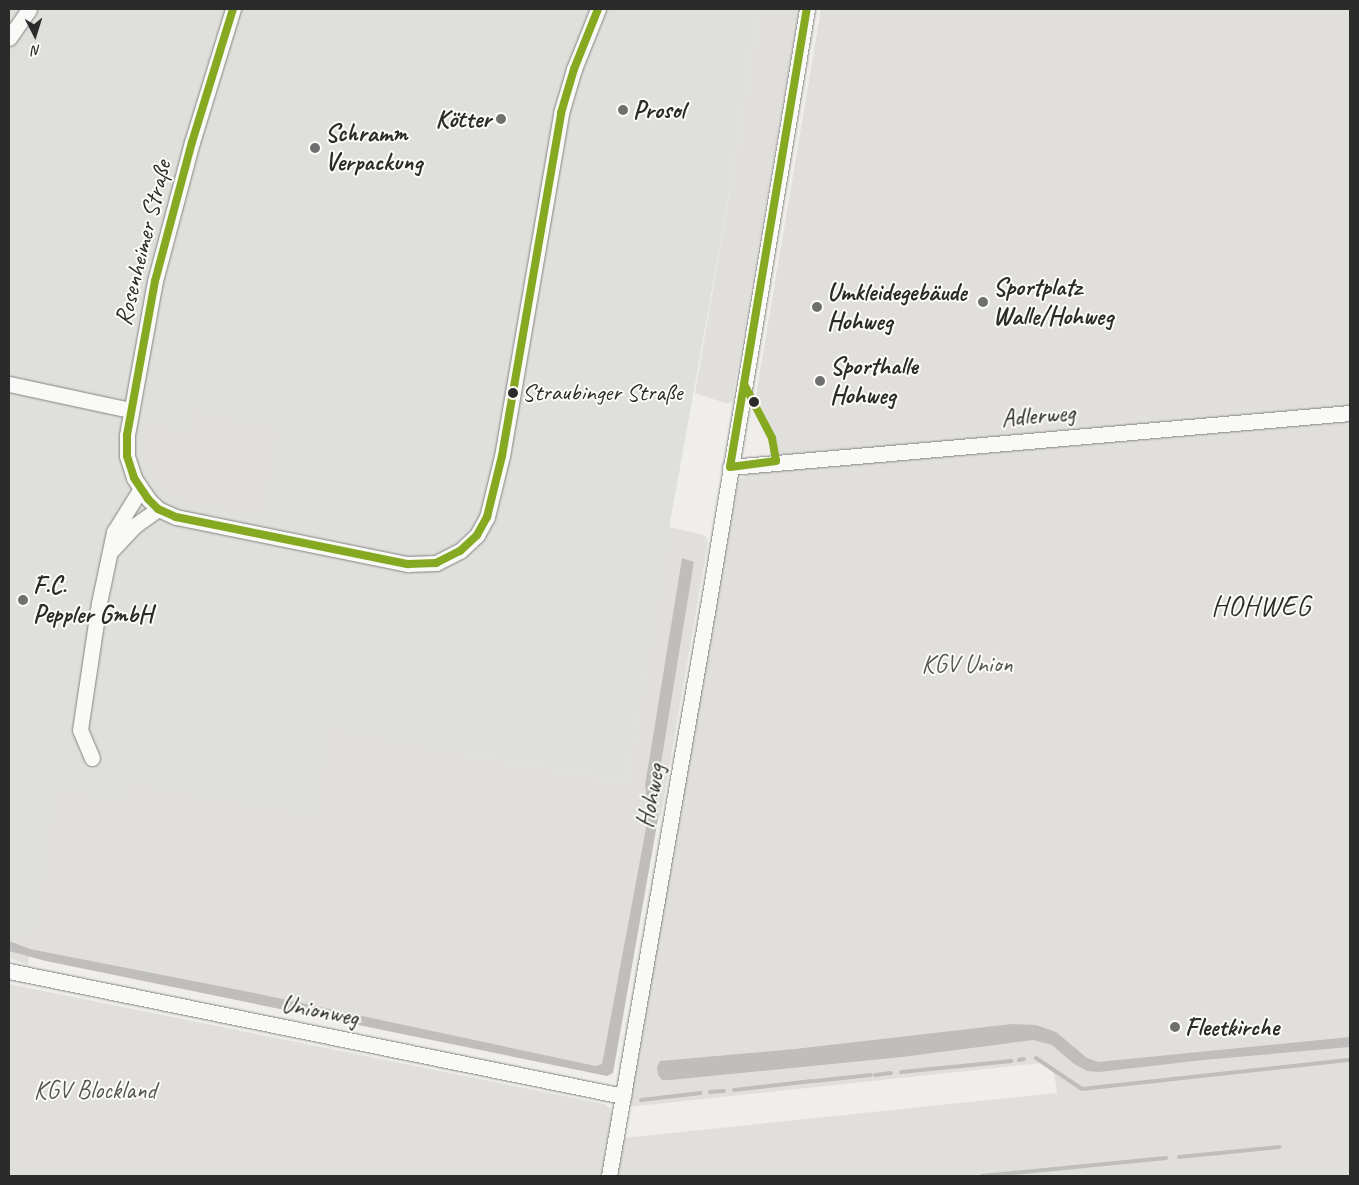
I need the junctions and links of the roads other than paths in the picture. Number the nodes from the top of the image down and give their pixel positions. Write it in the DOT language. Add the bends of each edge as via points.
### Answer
graph roads {
  1 [pos="29,9"];
  2 [pos="233,9"];
  3 [pos="598,9"];
  4 [pos="807,9"];
  5 [pos="9,38"];
  6 [pos="9,384"];
  7 [pos="130,410"];
  8 [pos="1350,413"];
  9 [pos="730,467"];
  10 [pos="149,500"];
  11 [pos="112,550"];
  12 [pos="92,758"];
  13 [pos="9,971"];
  14 [pos="623,1096"];
  15 [pos="609,1176"];
  1 -- 5 [label="street"];
  2 -- 7 [label="street, Rosenheimer Straße" via="192,142 155,281"];
  3 -- 10 [label="street" via="574,69 561,113 499,474 487,517 477,536 460,552 436,562 408,564 176,517"];
  4 -- 9 [label="street, Hohweg"];
  6 -- 7 [label="street"];
  7 -- 10 [label="street, Rosenheimer Straße" via="128,456"];
  8 -- 9 [label="street, Adlerweg"];
  9 -- 14 [label="street, Hohweg"];
  10 -- 11 [label="street" via="134,526"];
  10 -- 11 [label="street" via="114,532"];
  11 -- 12 [label="street" via="99,604 80,730"];
  13 -- 14 [label="street, Unionweg"];
  14 -- 15 [label="street, Hohweg"];
}
